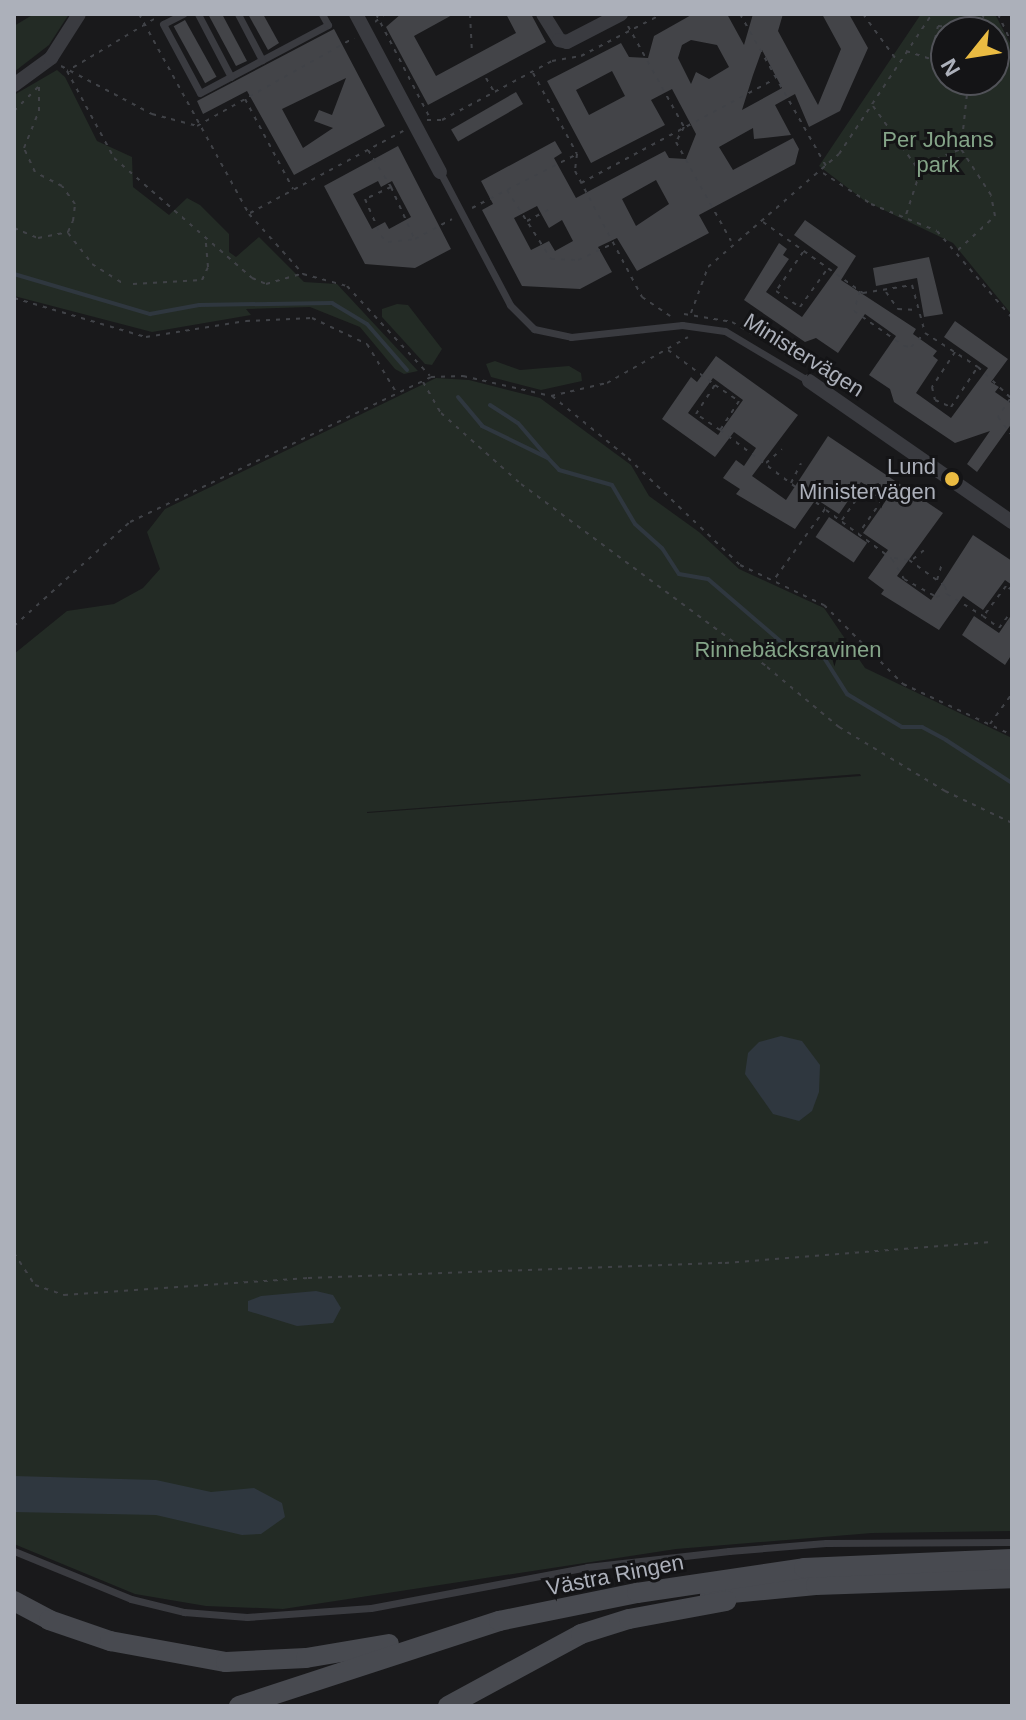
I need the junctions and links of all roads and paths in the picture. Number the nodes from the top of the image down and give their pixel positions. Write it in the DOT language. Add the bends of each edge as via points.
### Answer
graph roads {
  1 [pos="79,14"];
  2 [pos="139,14"];
  3 [pos="162,14"];
  4 [pos="183,14"];
  5 [pos="198,14"];
  6 [pos="238,14"];
  7 [pos="322,14"];
  8 [pos="356,14"];
  9 [pos="385,14"];
  10 [pos="470,14"];
  11 [pos="543,14"];
  12 [pos="662,14"];
  13 [pos="740,14"];
  14 [pos="863,14"];
  15 [pos="932,14"];
  16 [pos="377,16"];
  17 [pos="619,16"];
  18 [pos="144,24"];
  19 [pos="633,30"];
  20 [pos="365,31"];
  21 [pos="906,51"];
  22 [pos="472,54"];
  23 [pos="930,59"];
  24 [pos="262,60"];
  25 [pos="47,62"];
  26 [pos="898,63"];
  27 [pos="67,71"];
  28 [pos="533,72"];
  29 [pos="231,77"];
  30 [pos="486,78"];
  31 [pos="773,80"];
  32 [pos="39,83"];
  33 [pos="14,85"];
  34 [pos="494,93"];
  35 [pos="967,96"];
  36 [pos="244,98"];
  37 [pos="872,105"];
  38 [pos="14,111"];
  39 [pos="430,118"];
  40 [pos="416,125"];
  41 [pos="197,126"];
  42 [pos="684,127"];
  43 [pos="367,149"];
  44 [pos="961,149"];
  45 [pos="577,154"];
  46 [pos="827,167"];
  47 [pos="917,167"];
  48 [pos="440,172"];
  49 [pos="822,172"];
  50 [pos="581,183"];
  51 [pos="391,187"];
  52 [pos="293,189"];
  53 [pos="507,190"];
  54 [pos="551,208"];
  55 [pos="464,212"];
  56 [pos="249,214"];
  57 [pos="904,219"];
  58 [pos="526,222"];
  59 [pos="762,222"];
  60 [pos="14,228"];
  61 [pos="68,232"];
  62 [pos="415,239"];
  63 [pos="206,241"];
  64 [pos="732,242"];
  65 [pos="613,243"];
  66 [pos="958,250"];
  67 [pos="804,251"];
  68 [pos="828,268"];
  69 [pos="303,274"];
  70 [pos="123,283"];
  71 [pos="133,284"];
  72 [pos="860,291"];
  73 [pos="886,291"];
  74 [pos="14,298"];
  75 [pos="917,310"];
  76 [pos="691,313"];
  77 [pos="670,316"];
  78 [pos="656,317"];
  79 [pos="1012,318"];
  80 [pos="870,322"];
  81 [pos="690,325"];
  82 [pos="867,327"];
  83 [pos="925,333"];
  84 [pos="690,336"];
  85 [pos="699,336"];
  86 [pos="889,336"];
  87 [pos="886,340"];
  88 [pos="667,350"];
  89 [pos="955,352"];
  90 [pos="978,367"];
  91 [pos="812,376"];
  92 [pos="431,377"];
  93 [pos="422,381"];
  94 [pos="715,385"];
  95 [pos="396,392"];
  96 [pos="551,396"];
  97 [pos="1011,399"];
  98 [pos="720,430"];
  99 [pos="1011,434"];
  100 [pos="782,449"];
  101 [pos="801,463"];
  102 [pos="765,464"];
  103 [pos="790,484"];
  104 [pos="825,509"];
  105 [pos="841,521"];
  106 [pos="1012,522"];
  107 [pos="858,534"];
  108 [pos="924,550"];
  109 [pos="892,559"];
  110 [pos="911,561"];
  111 [pos="942,564"];
  112 [pos="937,580"];
  113 [pos="773,582"];
  114 [pos="1012,590"];
  115 [pos="947,594"];
  116 [pos="1012,611"];
  117 [pos="983,616"];
  118 [pos="14,626"];
  119 [pos="1012,694"];
  120 [pos="990,724"];
  121 [pos="1012,735"];
  122 [pos="1012,823"];
  123 [pos="991,1242"];
  124 [pos="14,1253"];
  125 [pos="1012,1542"];
  126 [pos="14,1551"];
  127 [pos="1012,1559"];
  128 [pos="1012,1578"];
  129 [pos="816,1585"];
  130 [pos="14,1601"];
  131 [pos="499,1621"];
  132 [pos="239,1706"];
  133 [pos="268,1706"];
  134 [pos="448,1706"];
  1 -- 25 [label="street"];
  2 -- 18 [label="path"];
  3 -- 18 [label="path"];
  4 -- 29 [label="lane" via="163,24 200,93"];
  5 -- 29 [label="lane"];
  6 -- 24 [label="lane"];
  7 -- 24 [label="lane" via="328,25"];
  8 -- 20 [label="street"];
  9 -- 16 [label="path"];
  10 -- 22 [label="path"];
  11 -- 17 [label="street" via="559,40 567,42"];
  12 -- 19 [label="path"];
  13 -- 31 [label="path"];
  14 -- 26 [label="path"];
  15 -- 21 [label="path"];
  16 -- 20 [label="path"];
  16 -- 39 [label="path"];
  17 -- 19 [label="path"];
  18 -- 27 [label="path"];
  18 -- 41 [label="path"];
  19 -- 28 [label="path"];
  19 -- 42 [label="path"];
  20 -- 36 [label="path"];
  20 -- 40 [label="street"];
  21 -- 23 [label="path"];
  21 -- 26 [label="path"];
  24 -- 29 [label="lane"];
  25 -- 27 [label="path"];
  25 -- 32 [label="path"];
  25 -- 33 [label="street"];
  26 -- 37 [label="path"];
  27 -- 41 [label="path" via="152,114"];
  27 -- 63 [label="path" via="114,158"];
  28 -- 34 [label="path"];
  28 -- 45 [label="path"];
  30 -- 34 [label="path"];
  31 -- 42 [label="path"];
  31 -- 46 [label="path"];
  32 -- 38 [label="path" via="31,100"];
  32 -- 61 [label="path" via="39,111 24,148 35,172 62,186 75,204"];
  34 -- 39 [label="path" via="442,120"];
  35 -- 44 [label="path"];
  36 -- 41 [label="path"];
  36 -- 52 [label="path"];
  37 -- 46 [label="path"];
  37 -- 47 [label="path"];
  39 -- 40 [label="path"];
  40 -- 43 [label="path"];
  40 -- 48 [label="street"];
  41 -- 56 [label="path"];
  42 -- 50 [label="path"];
  42 -- 64 [label="path" via="676,142"];
  43 -- 51 [label="path"];
  43 -- 52 [label="path"];
  44 -- 47 [label="path"];
  44 -- 66 [label="path" via="991,195 995,216"];
  45 -- 50 [label="path" via="575,171"];
  45 -- 53 [label="path"];
  46 -- 49 [label="path"];
  47 -- 57 [label="path" via="919,181"];
  48 -- 55 [label="lane, Ministervägen"];
  49 -- 57 [label="path"];
  49 -- 59 [label="path"];
  50 -- 65 [label="path"];
  51 -- 62 [label="path"];
  51 -- 62 [label="path" via="365,199 381,236 388,242"];
  52 -- 56 [label="path"];
  53 -- 55 [label="path"];
  53 -- 58 [label="path"];
  54 -- 58 [label="path"];
  55 -- 62 [label="path"];
  55 -- 81 [label="lane, Ministervägen" via="510,305 534,329 571,337"];
  56 -- 69 [label="path"];
  57 -- 66 [label="path" via="937,231"];
  58 -- 65 [label="path" via="551,259 578,260"];
  59 -- 64 [label="path"];
  59 -- 67 [label="path"];
  60 -- 61 [label="path" via="38,238"];
  61 -- 70 [label="path" via="92,264"];
  63 -- 69 [label="path" via="266,284"];
  63 -- 71 [label="path" via="208,267 202,280"];
  64 -- 76 [label="path" via="697,286"];
  65 -- 77 [label="path" via="642,297"];
  66 -- 79 [label="path" via="991,298"];
  67 -- 68 [label="path"];
  67 -- 68 [label="path" via="776,291 800,307"];
  68 -- 72 [label="path"];
  69 -- 92 [label="path" via="347,286"];
  72 -- 73 [label="path"];
  72 -- 80 [label="path" via="852,308"];
  73 -- 75 [label="path" via="898,309"];
  73 -- 75 [label="path" via="912,285"];
  74 -- 95 [label="path" via="146,337 246,321 312,318 367,344"];
  75 -- 83 [label="path"];
  76 -- 77 [label="path"];
  76 -- 81 [label="path"];
  76 -- 91 [label="path" via="715,315 753,331"];
  77 -- 78 [label="path"];
  80 -- 82 [label="path"];
  80 -- 86 [label="path"];
  81 -- 84 [label="path"];
  81 -- 91 [label="lane, Ministervägen" via="744,338"];
  83 -- 86 [label="path" via="908,348"];
  83 -- 89 [label="path"];
  84 -- 85 [label="path"];
  84 -- 88 [label="path"];
  86 -- 87 [label="path"];
  88 -- 94 [label="path"];
  88 -- 96 [label="path" via="607,383"];
  89 -- 90 [label="path"];
  89 -- 90 [label="path" via="932,387 935,400 951,407"];
  90 -- 97 [label="path"];
  91 -- 106 [label="street, Ministervägen"];
  92 -- 93 [label="path"];
  92 -- 96 [label="path" via="463,376"];
  93 -- 95 [label="path"];
  93 -- 122 [label="path" via="441,413 521,484 839,727 945,791"];
  94 -- 98 [label="path" via="696,414"];
  94 -- 98 [label="path" via="739,401"];
  95 -- 118 [label="path" via="130,522"];
  96 -- 113 [label="path" via="628,458 740,565"];
  97 -- 99 [label="path" via="998,417"];
  98 -- 102 [label="path"];
  100 -- 102 [label="path"];
  101 -- 103 [label="path"];
  102 -- 103 [label="path"];
  103 -- 104 [label="path"];
  104 -- 105 [label="path"];
  104 -- 113 [label="path"];
  105 -- 107 [label="path"];
  105 -- 107 [label="path" via="864,488 882,500"];
  107 -- 109 [label="path"];
  108 -- 110 [label="path"];
  109 -- 110 [label="path"];
  109 -- 115 [label="path" via="904,579 924,592 942,598"];
  110 -- 112 [label="path"];
  111 -- 112 [label="path"];
  112 -- 115 [label="path"];
  113 -- 120 [label="path" via="824,605 903,684"];
  114 -- 117 [label="path" via="1006,586"];
  115 -- 117 [label="path"];
  116 -- 117 [label="path" via="999,628"];
  119 -- 120 [label="path"];
  120 -- 121 [label="path"];
  123 -- 124 [label="path" via="725,1263 308,1278 64,1295 35,1285"];
  125 -- 126 [label="lane" via="826,1543 729,1551 587,1567 371,1608 247,1617 184,1612 131,1599"];
  127 -- 131 [label="main road, Västra Ringen" via="804,1568"];
  128 -- 129 [label="main road, Västra Ringen"];
  129 -- 133 [label="main road, Västra Ringen" via="725,1593 565,1620 343,1679"];
  129 -- 134 [label="main road" via="629,1619 581,1634"];
  130 -- 131 [label="main road" via="49,1620 110,1641 226,1662 354,1652"];
  131 -- 132 [label="main road, Västra Ringen"];
}
